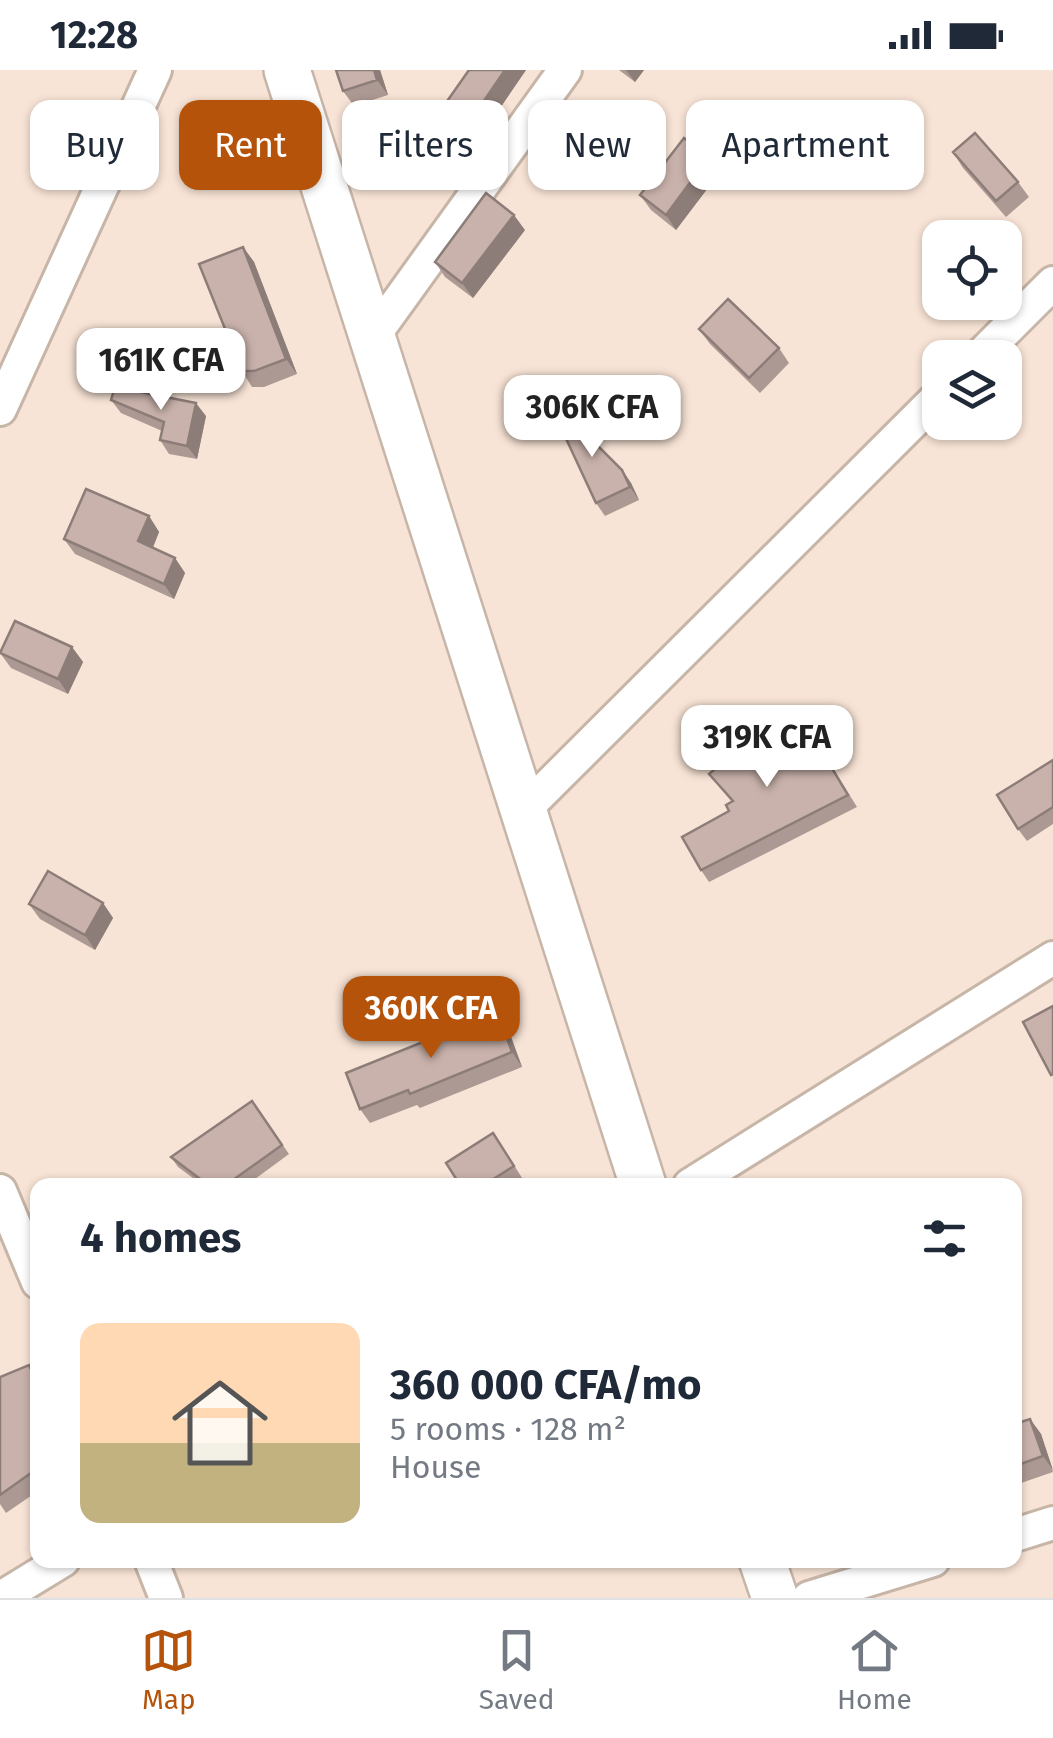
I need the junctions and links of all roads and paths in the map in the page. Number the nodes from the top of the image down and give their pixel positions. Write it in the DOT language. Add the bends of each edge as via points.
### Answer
graph roads {
  1 [pos="155,70"];
  2 [pos="286,70"];
  3 [pos="565,70"];
  4 [pos="1053,282"];
  5 [pos="372,338"];
  6 [pos="996,340"];
  7 [pos="0,409"];
  8 [pos="922,413"];
  9 [pos="523,811"];
  10 [pos="1053,958"];
  11 [pos="640,1178"];
  12 [pos="701,1178"];
  13 [pos="0,1191"];
  14 [pos="30,1263"];
  15 [pos="1053,1523"];
  16 [pos="1022,1533"];
  17 [pos="51,1568"];
  18 [pos="154,1568"];
  19 [pos="765,1568"];
  20 [pos="907,1568"];
  21 [pos="0,1598"];
  22 [pos="166,1598"];
  23 [pos="775,1598"];
  24 [pos="809,1598"];
  1 -- 7 [label="street"];
  2 -- 5 [label="street"];
  3 -- 5 [label="street"];
  4 -- 6 [label="street"];
  5 -- 9 [label="street"];
  8 -- 9 [label="street"];
  9 -- 11 [label="street"];
  10 -- 12 [label="street"];
  13 -- 14 [label="street"];
  15 -- 16 [label="street"];
  17 -- 21 [label="street"];
  18 -- 22 [label="street"];
  19 -- 23 [label="street"];
  20 -- 24 [label="street"];
}
